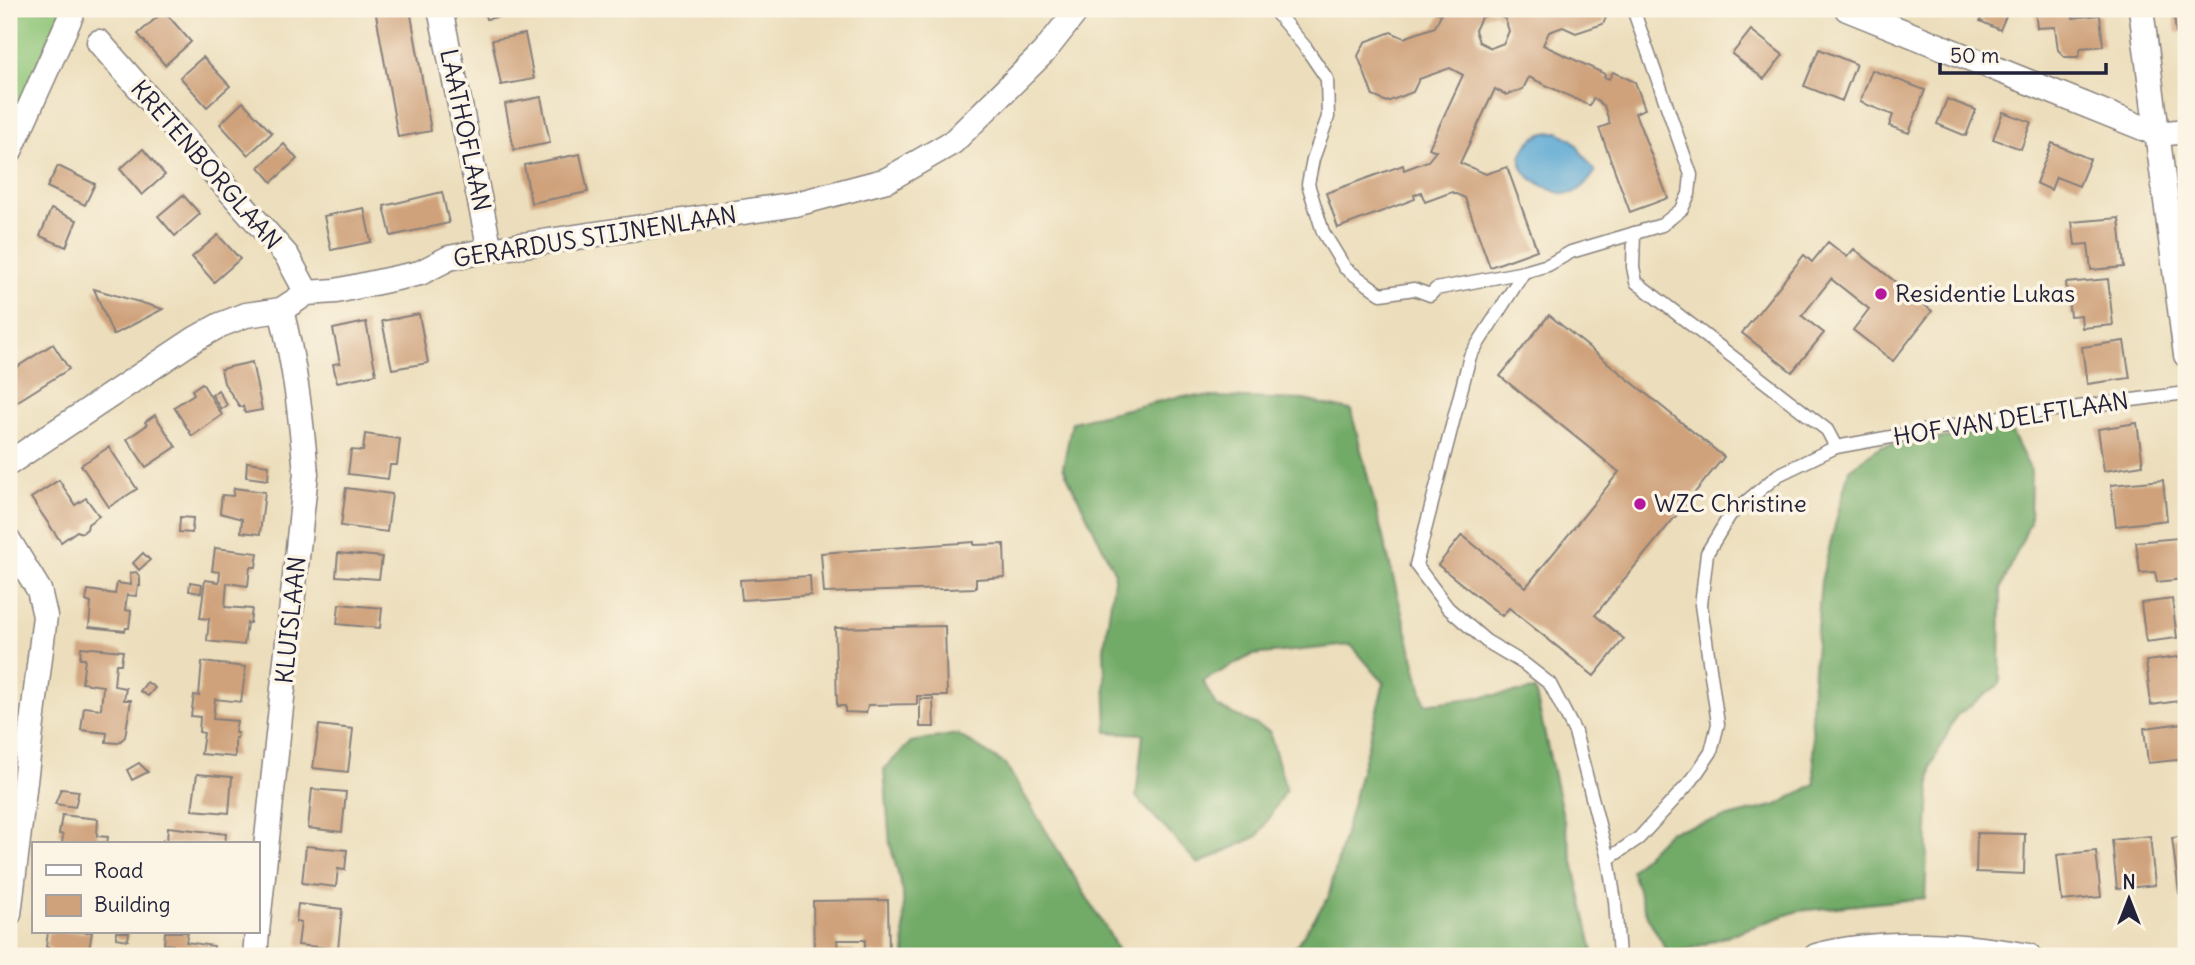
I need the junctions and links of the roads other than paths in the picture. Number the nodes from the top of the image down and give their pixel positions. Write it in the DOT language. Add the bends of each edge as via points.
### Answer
graph roads {
  1 [pos="74,9"];
  2 [pos="440,9"];
  3 [pos="1078,9"];
  4 [pos="1273,9"];
  5 [pos="1633,9"];
  6 [pos="1847,9"];
  7 [pos="2141,9"];
  8 [pos="99,42"];
  9 [pos="2186,131"];
  10 [pos="2158,134"];
  11 [pos="9,153"];
  12 [pos="1634,233"];
  13 [pos="490,250"];
  14 [pos="1524,272"];
  15 [pos="307,293"];
  16 [pos="281,310"];
  17 [pos="2186,355"];
  18 [pos="2186,393"];
  19 [pos="1836,447"];
  20 [pos="9,463"];
  21 [pos="9,541"];
  22 [pos="1608,859"];
  23 [pos="259,913"];
  24 [pos="9,914"];
  25 [pos="257,934"];
  26 [pos="255,956"];
  27 [pos="1619,956"];
  28 [pos="1816,956"];
  29 [pos="2029,956"];
  1 -- 11 [label="street"];
  2 -- 13 [label="street, LAATHOFLAAN"];
  3 -- 13 [label="street, GERARDUS STIJNENLAAN" via="1044,52 953,142 887,180 796,204"];
  4 -- 14 [label="lane" via="1327,79 1328,117 1308,184 1323,232 1345,268 1381,294 1413,289 1430,295 1436,289"];
  5 -- 12 [label="lane" via="1691,176 1682,209 1662,225"];
  6 -- 10 [label="street"];
  7 -- 10 [label="street"];
  8 -- 15 [label="street, KRETENBORGLAAN" via="287,256"];
  9 -- 10 [label="street"];
  10 -- 17 [label="street"];
  12 -- 14 [label="lane"];
  12 -- 19 [label="lane" via="1636,282 1827,430"];
  13 -- 15 [label="street, GERARDUS STIJNENLAAN" via="449,258 420,273 336,292"];
  14 -- 22 [label="lane" via="1470,356 1416,565 1448,608 1486,641 1550,684 1575,732"];
  15 -- 16 [label="street, GERARDUS STIJNENLAAN"];
  16 -- 20 [label="street, GERARDUS STIJNENLAAN" via="246,315 195,339"];
  16 -- 23 [label="street, KLUISLAAN" via="301,411 306,473"];
  18 -- 19 [label="lane, HOF VAN DELFTLAAN" via="2001,417"];
  19 -- 22 [label="lane, HOF VAN DELFTLAAN" via="1778,475 1739,507 1707,553 1701,605 1718,724 1711,752 1639,838"];
  21 -- 24 [label="street" via="38,590 45,616"];
  22 -- 27 [label="lane"];
  25 -- 26 [label="street, KLUISLAAN"];
  28 -- 29 [label="street" via="1840,950 1936,945"];
}
